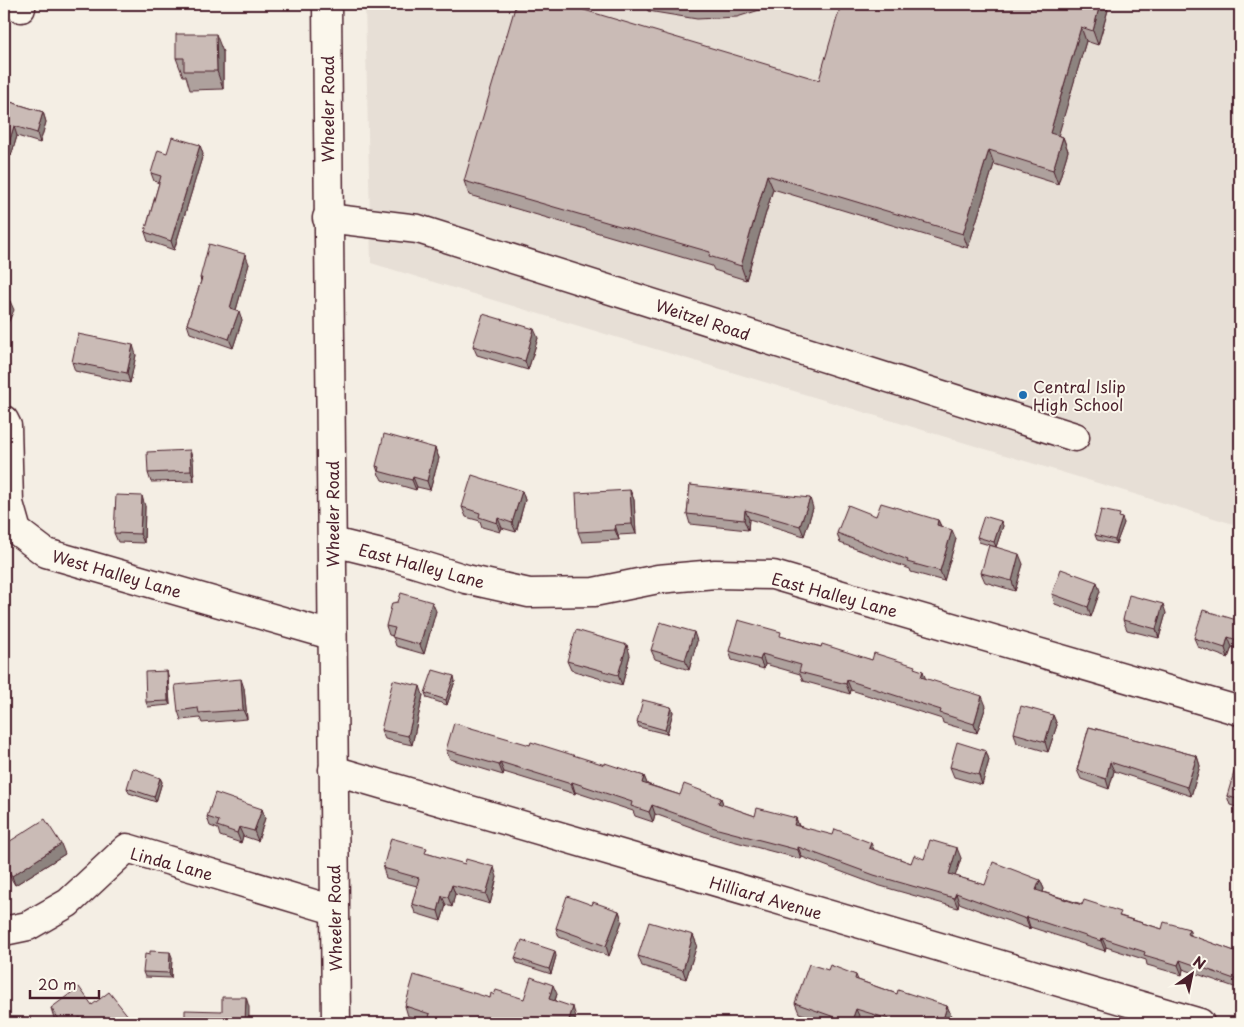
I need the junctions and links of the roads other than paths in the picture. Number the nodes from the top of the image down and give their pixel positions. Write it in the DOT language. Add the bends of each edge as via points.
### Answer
graph roads {
  1 [pos="327,4"];
  2 [pos="328,218"];
  3 [pos="4,420"];
  4 [pos="1075,436"];
  5 [pos="333,542"];
  6 [pos="331,635"];
  7 [pos="1240,711"];
  8 [pos="333,770"];
  9 [pos="334,910"];
  10 [pos="4,931"];
  11 [pos="336,1023"];
  12 [pos="1200,1023"];
  1 -- 2 [label="street, Wheeler Road"];
  2 -- 4 [label="street, Weitzel Road" via="418,229"];
  2 -- 5 [label="street, Wheeler Road"];
  3 -- 6 [label="street, West Halley Lane" via="7,426 9,503 17,531 46,553"];
  5 -- 6 [label="street, Wheeler Road"];
  5 -- 7 [label="street, East Halley Lane" via="466,579 530,592 594,592 658,579 715,574 773,575"];
  6 -- 8 [label="street, Wheeler Road"];
  8 -- 9 [label="street, Wheeler Road"];
  8 -- 12 [label="street, Hilliard Avenue"];
  9 -- 10 [label="street, Linda Lane" via="127,848 68,903 28,926"];
  9 -- 11 [label="street, Wheeler Road"];
}
